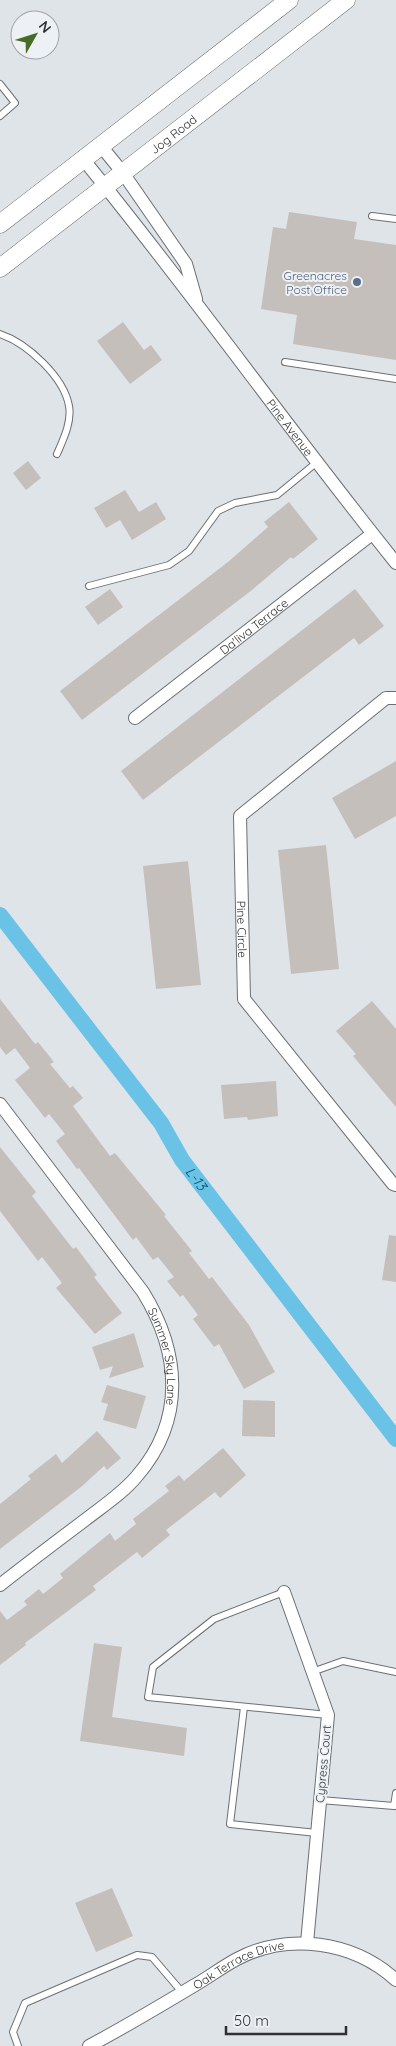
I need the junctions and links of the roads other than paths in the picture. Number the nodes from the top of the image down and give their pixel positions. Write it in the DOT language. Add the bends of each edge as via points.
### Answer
graph roads {
  1 [pos="289,0"];
  2 [pos="346,0"];
  3 [pos="0,84"];
  4 [pos="0,116"];
  5 [pos="102,146"];
  6 [pos="83,159"];
  7 [pos="124,173"];
  8 [pos="105,186"];
  9 [pos="372,216"];
  10 [pos="396,219"];
  11 [pos="0,224"];
  12 [pos="0,268"];
  13 [pos="199,306"];
  14 [pos="0,334"];
  15 [pos="285,362"];
  16 [pos="396,379"];
  17 [pos="56,454"];
  18 [pos="316,462"];
  19 [pos="372,534"];
  20 [pos="384,548"];
  21 [pos="396,555"];
  22 [pos="396,563"];
  23 [pos="89,586"];
  24 [pos="396,698"];
  25 [pos="135,718"];
  26 [pos="0,1104"];
  27 [pos="396,1185"];
  28 [pos="0,1585"];
  29 [pos="284,1592"];
  30 [pos="312,1672"];
  31 [pos="396,1672"];
  32 [pos="244,1707"];
  33 [pos="328,1715"];
  34 [pos="396,1793"];
  35 [pos="320,1800"];
  36 [pos="317,1833"];
  37 [pos="307,1943"];
  38 [pos="396,1980"];
  39 [pos="182,1992"];
  40 [pos="18,2046"];
  41 [pos="90,2046"];
  1 -- 5 [label="main road"];
  2 -- 7 [label="main road, Jog Road"];
  3 -- 4 [label="lane" via="16,103"];
  5 -- 6 [label="main road"];
  5 -- 7 [label="street, Pine Avenue"];
  6 -- 8 [label="street, Pine Avenue"];
  6 -- 11 [label="main road"];
  7 -- 8 [label="main road, Jog Road"];
  7 -- 13 [label="street, Pine Avenue" via="186,264"];
  8 -- 12 [label="main road, Jog Road"];
  8 -- 13 [label="street, Pine Avenue"];
  9 -- 10 [label="lane"];
  13 -- 18 [label="street, Pine Avenue"];
  14 -- 17 [label="lane" via="22,343 62,386 70,407 66,433"];
  15 -- 16 [label="lane"];
  18 -- 19 [label="street, Pine Avenue"];
  18 -- 23 [label="lane" via="278,494 235,503 218,511 189,551 169,565"];
  19 -- 20 [label="street, Pine Avenue"];
  19 -- 25 [label="street, Da'liva Terrace"];
  20 -- 21 [label="street, Pine Avenue"];
  20 -- 22 [label="street, Pine Avenue"];
  24 -- 27 [label="street, Pine Circle" via="386,698 240,816 244,999"];
  26 -- 28 [label="street, Summer Sky Lane" via="143,1292 166,1337 173,1378 166,1424 155,1450 139,1474"];
  29 -- 30 [label="street, Cypress Court"];
  29 -- 32 [label="lane" via="214,1619 153,1667 148,1697"];
  30 -- 31 [label="lane" via="343,1661"];
  30 -- 33 [label="street, Cypress Court"];
  32 -- 33 [label="lane"];
  32 -- 36 [label="lane" via="230,1824"];
  33 -- 35 [label="street, Cypress Court"];
  34 -- 35 [label="lane" via="394,1806"];
  35 -- 36 [label="street, Cypress Court"];
  36 -- 37 [label="street, Cypress Court"];
  37 -- 38 [label="street, Oak Terrace Drive" via="349,1952 370,1961"];
  37 -- 39 [label="street, Oak Terrace Drive" via="258,1950"];
  39 -- 40 [label="lane" via="152,1958 136,1955 25,2003 13,2032"];
  39 -- 41 [label="street, Oak Terrace Drive"];
}
